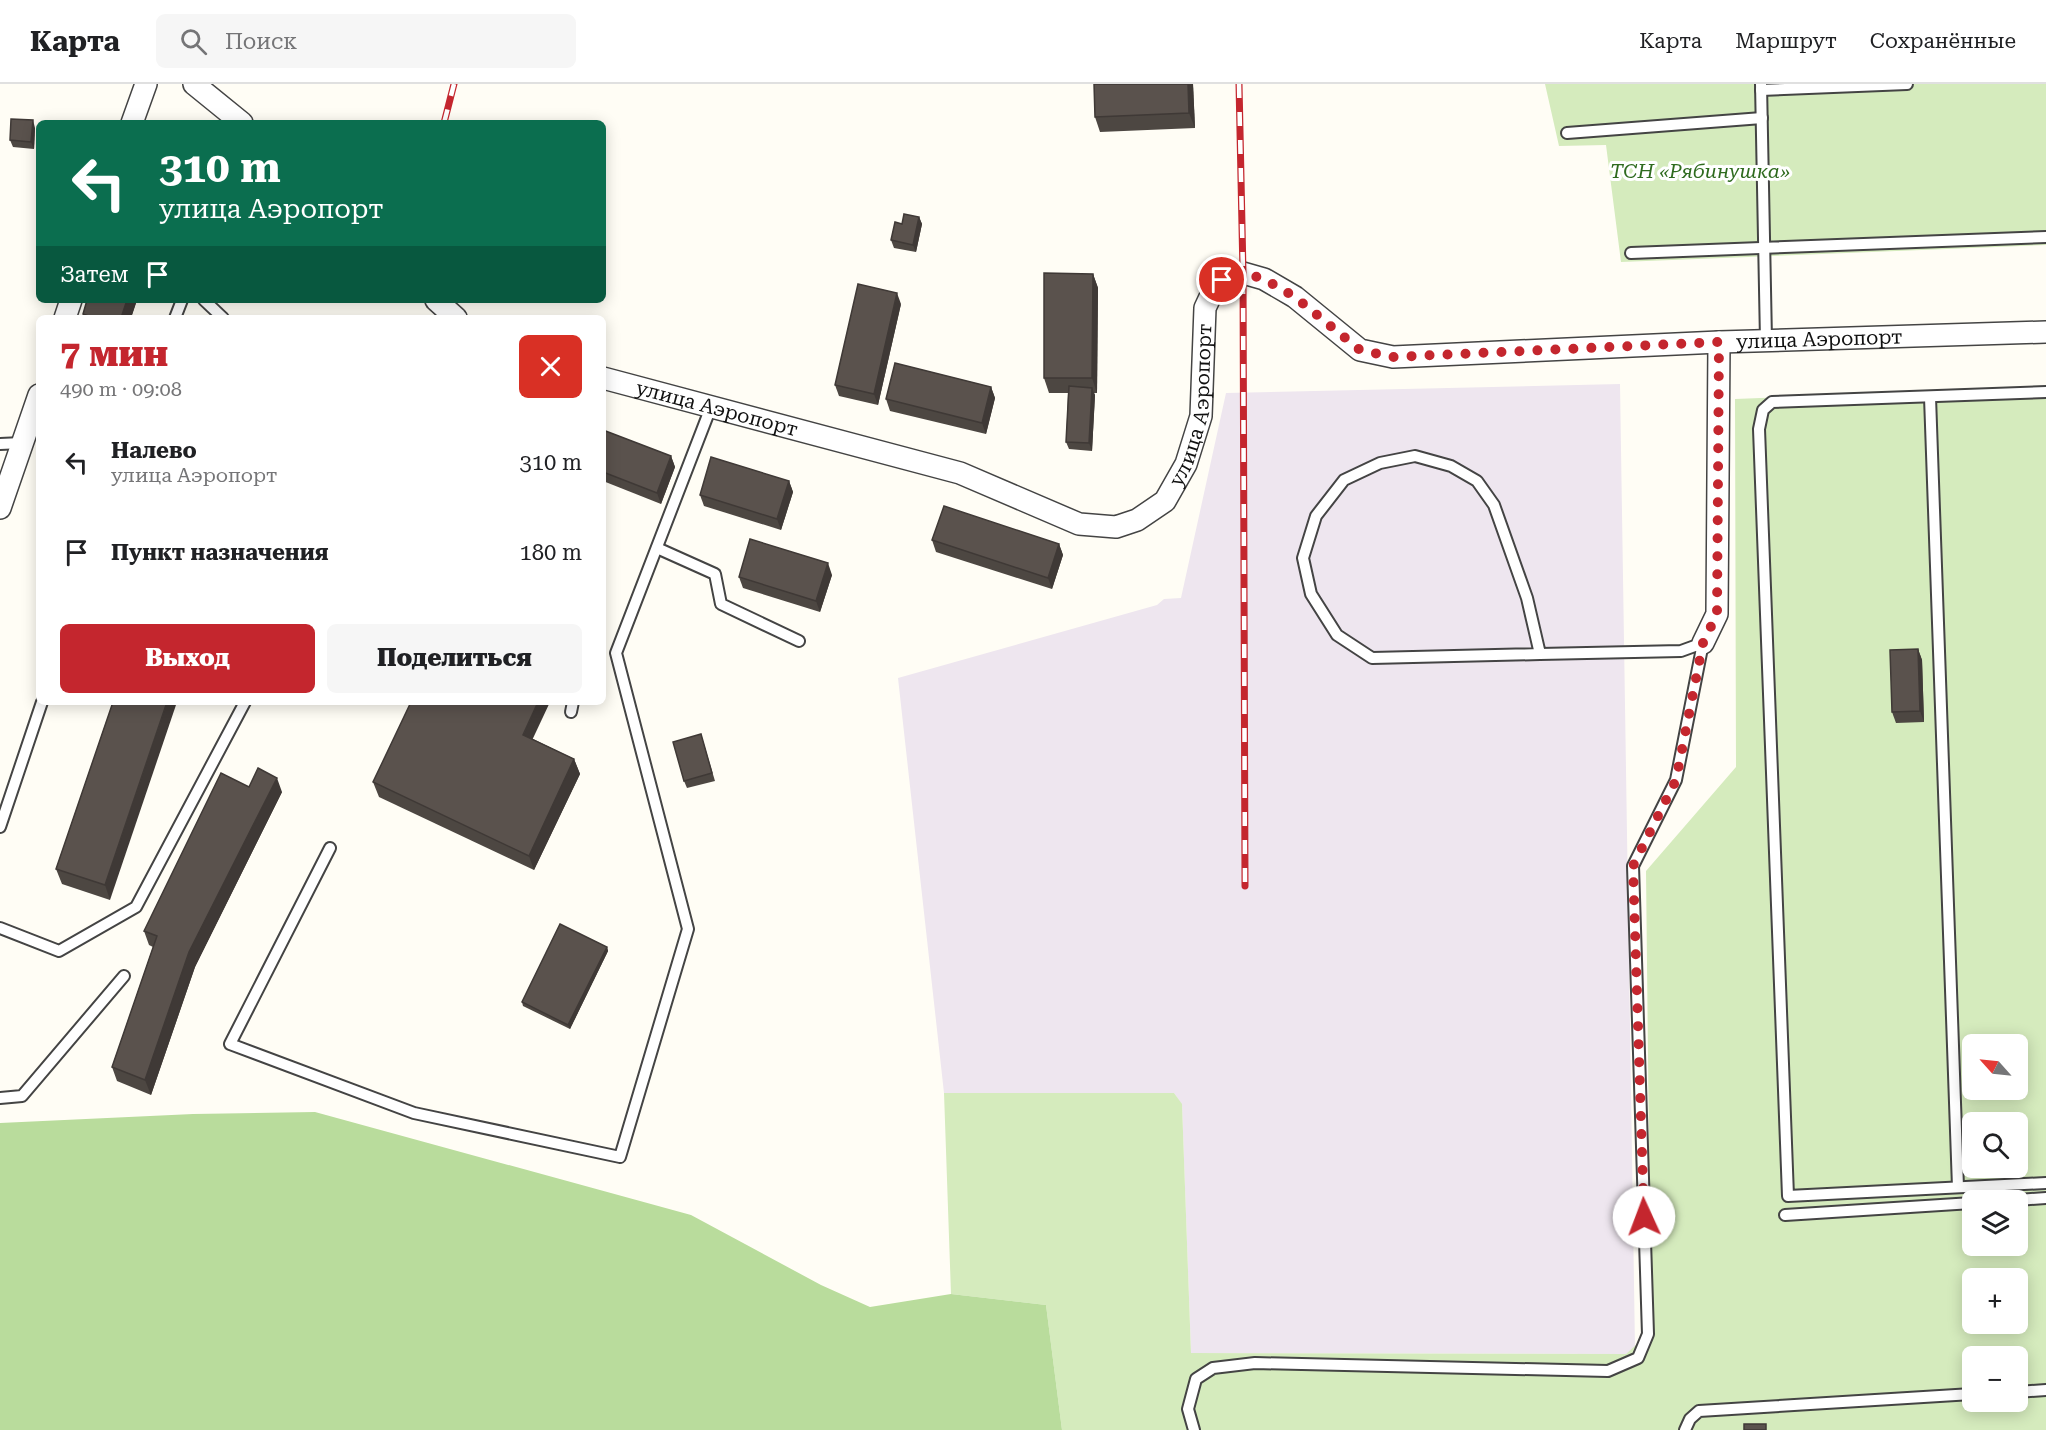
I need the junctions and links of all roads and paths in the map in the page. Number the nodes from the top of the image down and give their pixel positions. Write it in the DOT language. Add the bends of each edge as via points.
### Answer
graph roads {
  1 [pos="146,84"];
  2 [pos="194,84"];
  3 [pos="1907,84"];
  4 [pos="1761,87"];
  5 [pos="1762,118"];
  6 [pos="133,120"];
  7 [pos="238,120"];
  8 [pos="1567,133"];
  9 [pos="2046,237"];
  10 [pos="1764,249"];
  11 [pos="1631,253"];
  12 [pos="207,303"];
  13 [pos="439,303"];
  14 [pos="220,315"];
  15 [pos="453,315"];
  16 [pos="2046,332"];
  17 [pos="1766,340"];
  18 [pos="1719,342"];
  19 [pos="606,379"];
  20 [pos="2046,392"];
  21 [pos="1930,397"];
  22 [pos="36,403"];
  23 [pos="711,407"];
  24 [pos="22,443"];
  25 [pos="0,444"];
  26 [pos="0,508"];
  27 [pos="657,548"];
  28 [pos="799,641"];
  29 [pos="1703,643"];
  30 [pos="1540,654"];
  31 [pos="41,705"];
  32 [pos="243,705"];
  33 [pos="0,827"];
  34 [pos="330,848"];
  35 [pos="0,928"];
  36 [pos="124,976"];
  37 [pos="0,1098"];
  38 [pos="2046,1183"];
  39 [pos="1958,1187"];
  40 [pos="2046,1198"];
  41 [pos="2028,1199"];
  42 [pos="1962,1204"];
  43 [pos="1785,1215"];
  44 [pos="2046,1390"];
  45 [pos="2028,1391"];
  46 [pos="1962,1395"];
  47 [pos="1194,1430"];
  48 [pos="1685,1430"];
  1 -- 6 [label="street"];
  2 -- 7 [label="street"];
  3 -- 4 [label="lane"];
  4 -- 5 [label="lane"];
  5 -- 8 [label="lane"];
  5 -- 10 [label="lane"];
  9 -- 10 [label="lane"];
  10 -- 11 [label="lane"];
  10 -- 17 [label="lane"];
  12 -- 14 [label="lane"];
  13 -- 15 [label="street"];
  16 -- 17 [label="street, улица Аэропорт"];
  17 -- 18 [label="street, улица Аэропорт"];
  18 -- 23 [label="street, улица Аэропорт" via="1393,357 1360,350 1295,297 1264,279 1243,273 1222,280 1205,308 1202,416 1186,464 1165,501 1137,520 1116,527 1079,524 960,473"];
  18 -- 29 [label="street" via="1717,614"];
  19 -- 23 [label="street, улица Аэропорт"];
  20 -- 21 [label="lane"];
  21 -- 39 [label="lane"];
  21 -- 39 [label="lane" via="1772,402 1763,410 1759,429 1788,1196"];
  22 -- 24 [label="street"];
  23 -- 27 [label="lane"];
  24 -- 25 [label="lane"];
  24 -- 26 [label="street"];
  27 -- 28 [label="lane" via="715,574 721,604"];
  27 -- 34 [label="lane" via="616,653 688,929 620,1157 414,1113 230,1044"];
  29 -- 30 [label="lane" via="1681,651"];
  29 -- 47 [label="lane" via="1676,780 1633,866 1648,1334 1638,1358 1608,1371 1256,1363 1213,1368 1196,1379 1188,1409"];
  30 -- 30 [label="lane" via="1527,598 1494,506 1477,481 1451,466 1415,456 1380,463 1344,480 1316,516 1304,558 1311,594 1337,635 1372,658"];
  31 -- 33 [label="lane"];
  32 -- 35 [label="lane" via="136,907 59,951"];
  36 -- 37 [label="lane" via="22,1096"];
  38 -- 39 [label="lane"];
  40 -- 41 [label="lane"];
  42 -- 43 [label="lane"];
  44 -- 45 [label="lane"];
  46 -- 48 [label="lane" via="1699,1411"];
}
